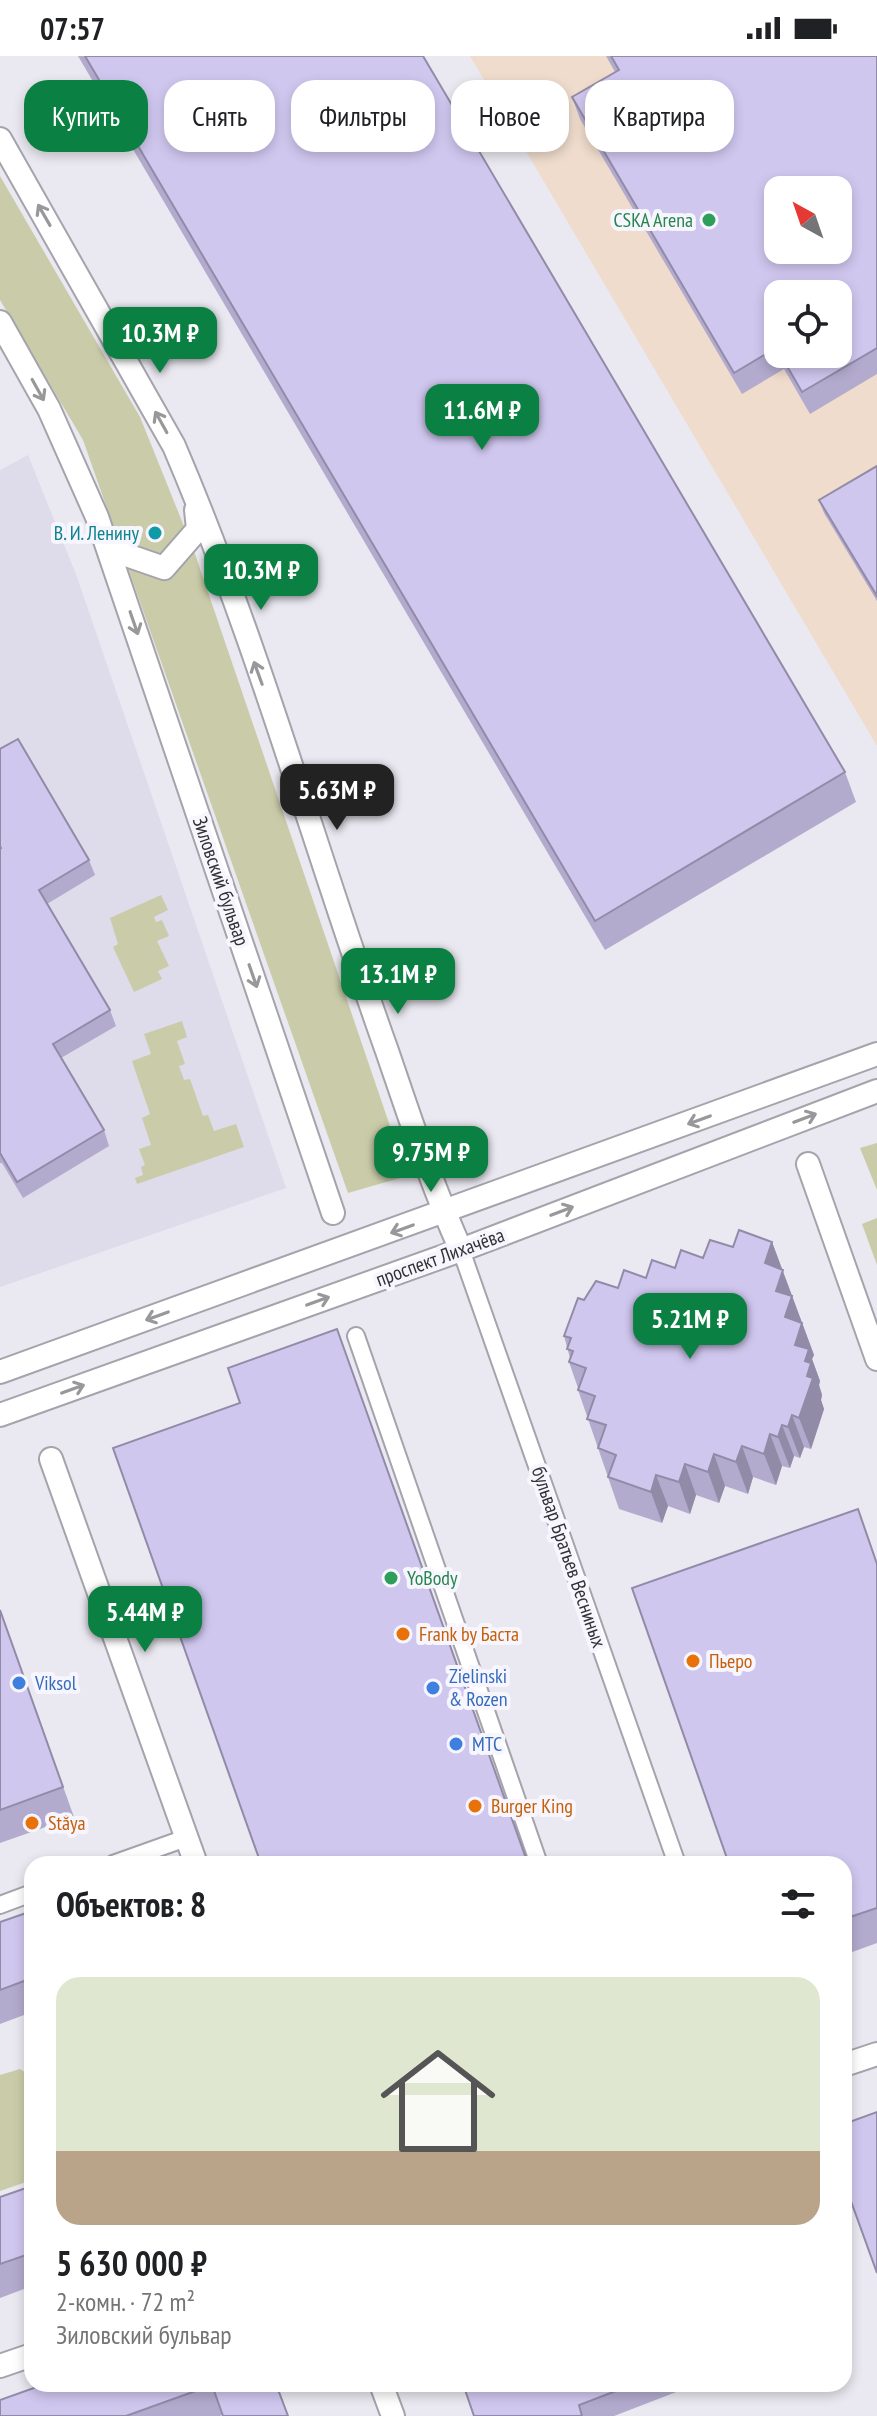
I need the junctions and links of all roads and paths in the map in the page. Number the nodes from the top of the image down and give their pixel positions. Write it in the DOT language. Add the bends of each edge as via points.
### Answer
graph roads {
  1 [pos="0,139"];
  2 [pos="0,322"];
  3 [pos="194,493"];
  4 [pos="109,549"];
  5 [pos="877,1054"];
  6 [pos="877,1091"];
  7 [pos="808,1164"];
  8 [pos="333,1213"];
  9 [pos="445,1214"];
  10 [pos="461,1250"];
  11 [pos="356,1336"];
  12 [pos="877,1359"];
  13 [pos="0,1372"];
  14 [pos="0,1415"];
  15 [pos="51,1459"];
  16 [pos="186,1838"];
  17 [pos="135,1856"];
  18 [pos="193,1856"];
  19 [pos="536,1856"];
  20 [pos="674,1856"];
  21 [pos="24,1896"];
  22 [pos="0,1905"];
  23 [pos="877,2054"];
  24 [pos="852,2062"];
  25 [pos="24,2358"];
  26 [pos="0,2366"];
  27 [pos="384,2392"];
  28 [pos="393,2416"];
  3 -- 1 [label="street, one-way" via="174,446"];
  2 -- 4 [label="street, Зиловский бульвар, one-way" via="49,409"];
  3 -- 4 [label="street" via="198,529 164,568"];
  9 -- 3 [label="street, one-way"];
  4 -- 8 [label="street, Зиловский бульвар, one-way"];
  5 -- 9 [label="street, проспект Лихачёва, one-way"];
  10 -- 6 [label="street, проспект Лихачёва, one-way"];
  7 -- 12 [label="street"];
  9 -- 10 [label="street"];
  9 -- 13 [label="street, проспект Лихачёва, one-way"];
  14 -- 10 [label="street, проспект Лихачёва, one-way"];
  10 -- 20 [label="street, бульвар Братьев Весниных"];
  11 -- 19 [label="street"];
  15 -- 16 [label="street"];
  16 -- 17 [label="street"];
  16 -- 18 [label="street"];
  21 -- 22 [label="street"];
  23 -- 24 [label="street"];
  25 -- 26 [label="street"];
  27 -- 28 [label="street"];
}
